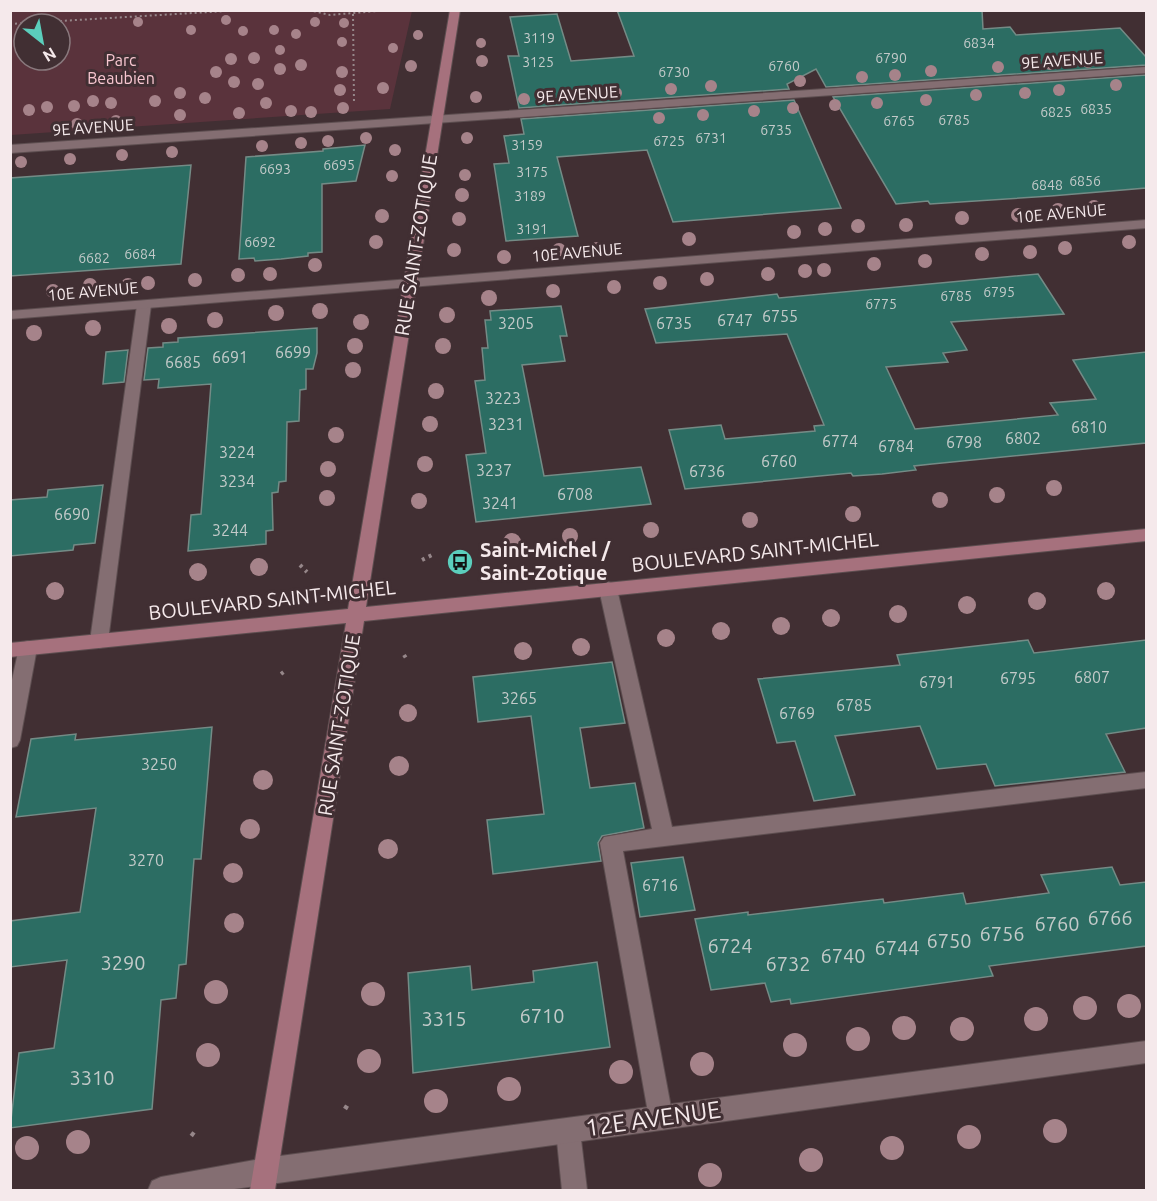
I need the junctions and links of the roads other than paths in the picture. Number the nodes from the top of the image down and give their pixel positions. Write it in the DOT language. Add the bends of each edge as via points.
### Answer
graph roads {
  1 [pos="455,10"];
  2 [pos="1146,70"];
  3 [pos="437,121"];
  4 [pos="10,149"];
  5 [pos="1146,224"];
  6 [pos="410,284"];
  7 [pos="144,305"];
  8 [pos="10,315"];
  9 [pos="1146,535"];
  10 [pos="608,589"];
  11 [pos="357,615"];
  12 [pos="99,641"];
  13 [pos="19,649"];
  14 [pos="10,740"];
  15 [pos="1146,780"];
  16 [pos="664,837"];
  17 [pos="1146,1052"];
  18 [pos="661,1118"];
  19 [pos="568,1131"];
  20 [pos="263,1181"];
  21 [pos="161,1191"];
  22 [pos="575,1191"];
  1 -- 3 [label="street, RUE SAINT-ZOTIQUE"];
  2 -- 3 [label="street, 9E AVENUE"];
  3 -- 4 [label="street, 9E AVENUE"];
  3 -- 6 [label="street, RUE SAINT-ZOTIQUE"];
  5 -- 6 [label="street, 10E AVENUE"];
  6 -- 7 [label="street, 10E AVENUE"];
  6 -- 11 [label="street, RUE SAINT-ZOTIQUE"];
  7 -- 8 [label="street, 10E AVENUE"];
  7 -- 12 [label="street"];
  9 -- 10 [label="street, BOULEVARD SAINT-MICHEL"];
  10 -- 11 [label="street, BOULEVARD SAINT-MICHEL"];
  10 -- 16 [label="street"];
  11 -- 12 [label="street, BOULEVARD SAINT-MICHEL"];
  11 -- 20 [label="street, RUE SAINT-ZOTIQUE"];
  12 -- 13 [label="street, BOULEVARD SAINT-MICHEL"];
  13 -- 14 [label="street"];
  15 -- 16 [label="street"];
  16 -- 18 [label="street" via="611,843"];
  17 -- 18 [label="street, 12E AVENUE"];
  18 -- 19 [label="street, 12E AVENUE"];
  19 -- 20 [label="street, 12E AVENUE"];
  19 -- 22 [label="street"];
  20 -- 21 [label="street, 12E AVENUE"];
}
